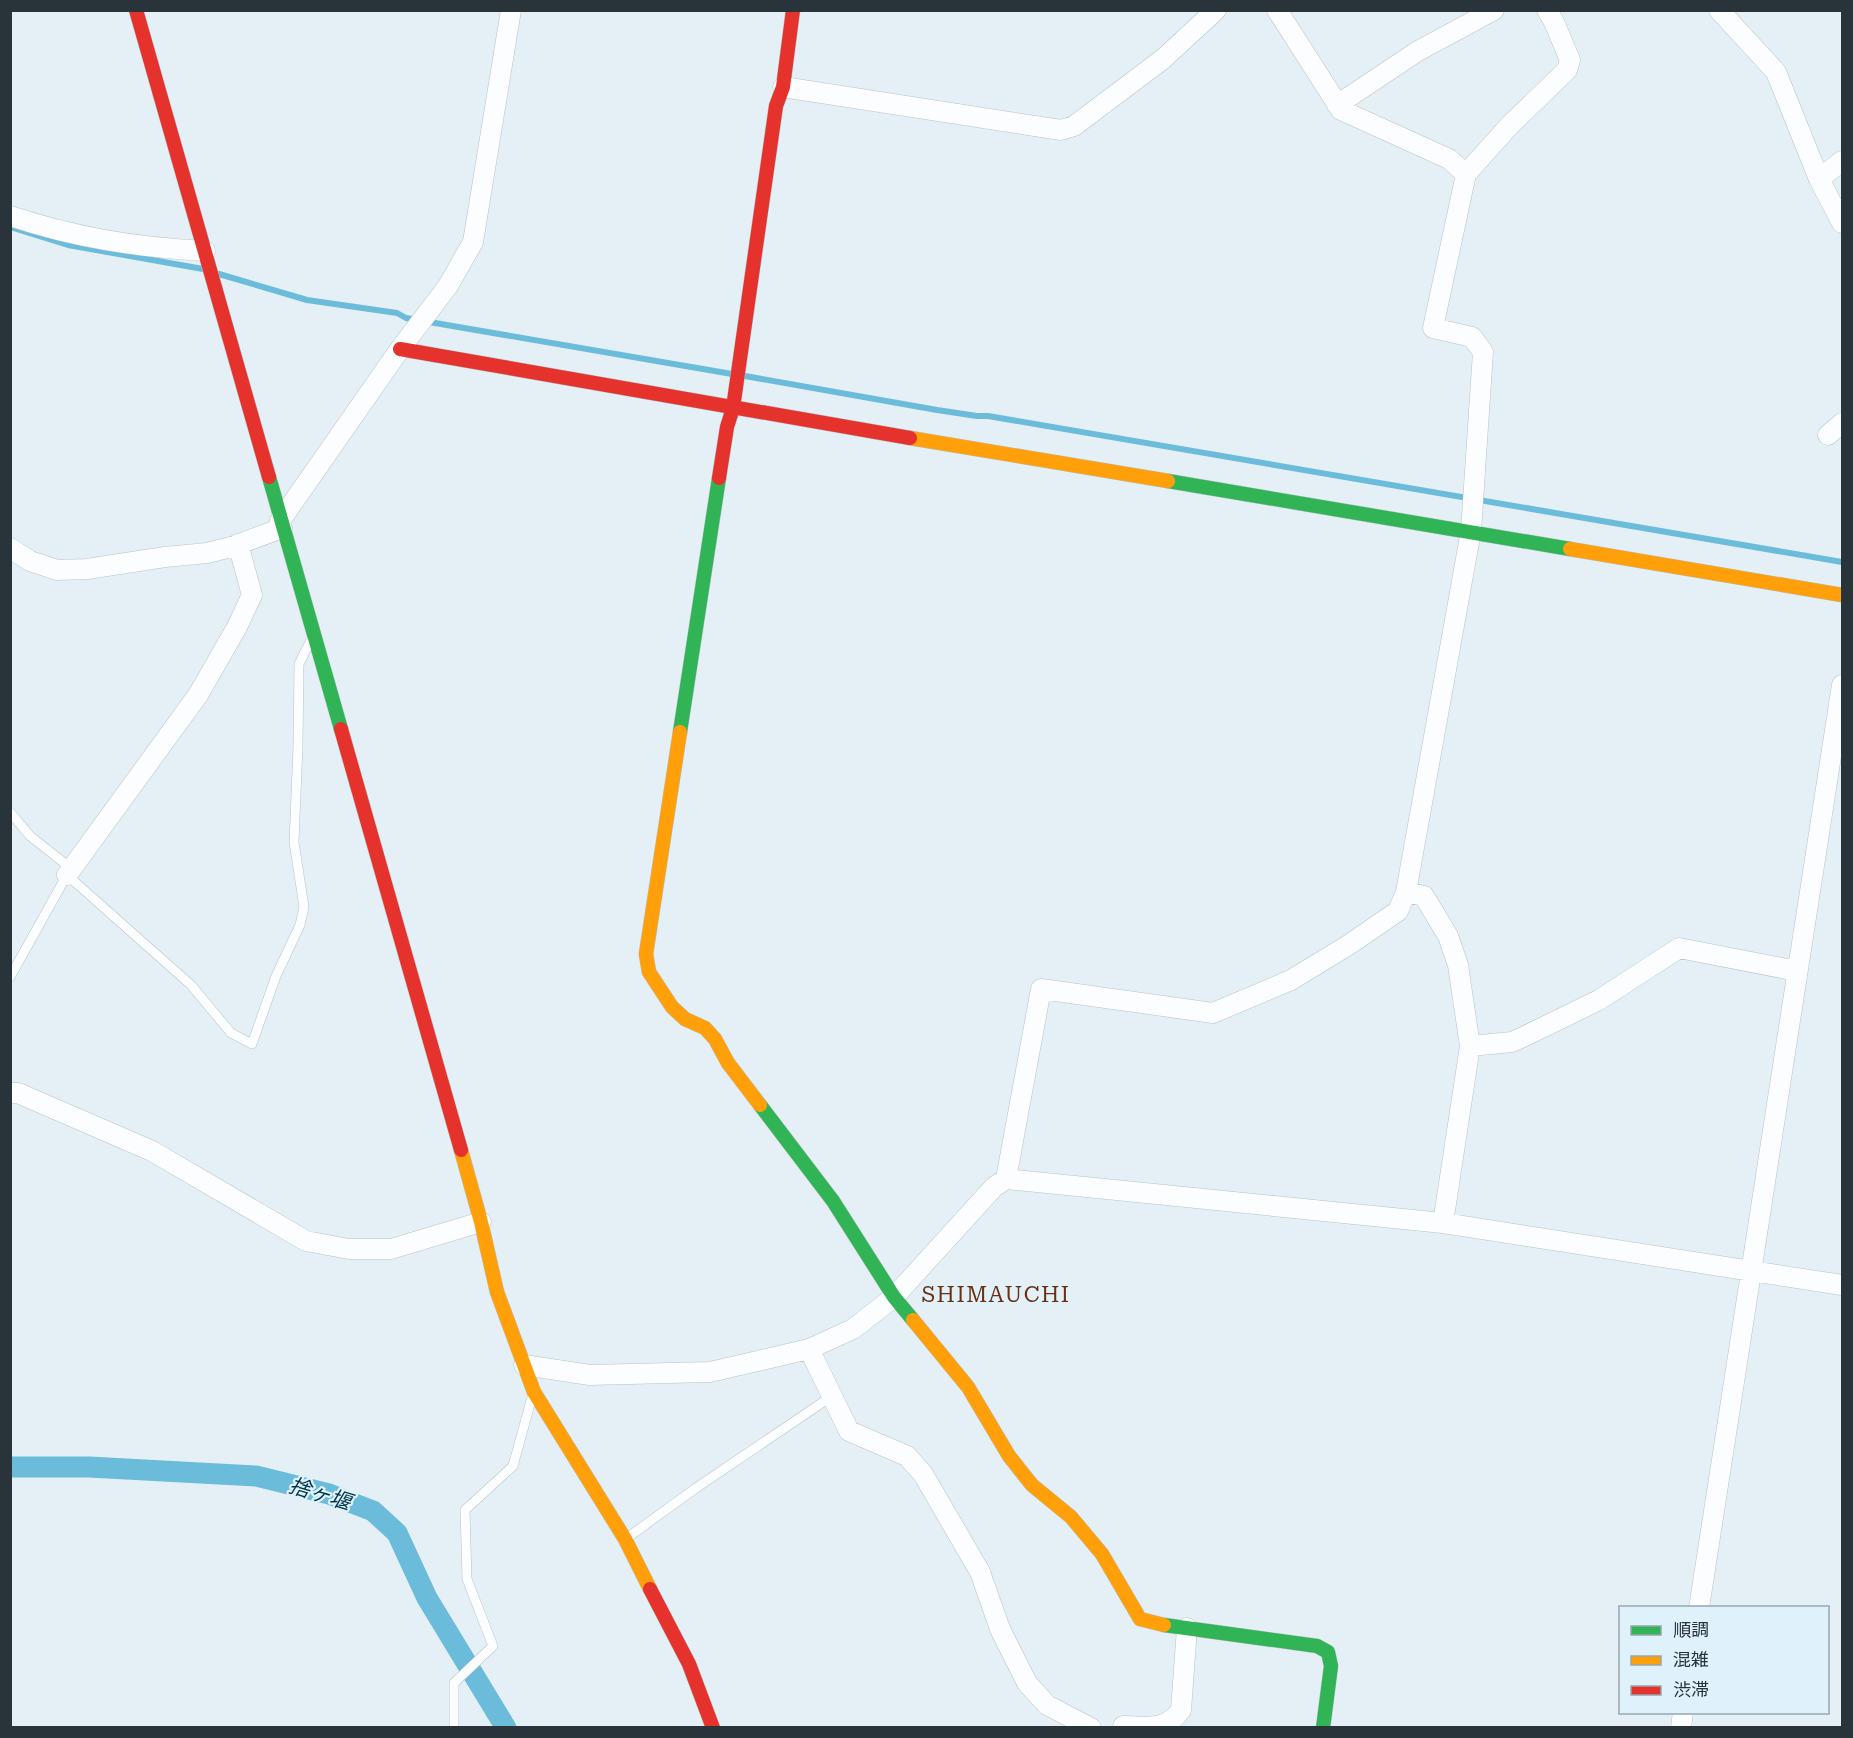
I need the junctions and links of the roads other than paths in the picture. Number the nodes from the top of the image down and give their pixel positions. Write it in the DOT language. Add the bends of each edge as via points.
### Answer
graph roads {
  1 [pos="136,10"];
  2 [pos="511,10"];
  3 [pos="793,10"];
  4 [pos="1216,10"];
  5 [pos="1277,10"];
  6 [pos="1494,10"];
  7 [pos="1719,10"];
  8 [pos="1557,14"];
  9 [pos="783,87"];
  10 [pos="1337,105"];
  11 [pos="1842,161"];
  12 [pos="1466,174"];
  13 [pos="1819,179"];
  14 [pos="10,216"];
  15 [pos="1842,223"];
  16 [pos="205,251"];
  17 [pos="400,349"];
  18 [pos="733,408"];
  19 [pos="281,524"];
  20 [pos="1471,531"];
  21 [pos="238,544"];
  22 [pos="10,548"];
  23 [pos="1842,595"];
  24 [pos="313,636"];
  25 [pos="1842,686"];
  26 [pos="10,812"];
  27 [pos="69,872"];
  28 [pos="1406,892"];
  29 [pos="1797,971"];
  30 [pos="10,977"];
  31 [pos="1470,1046"];
  32 [pos="13,1090"];
  33 [pos="1006,1179"];
  34 [pos="481,1222"];
  35 [pos="1443,1223"];
  36 [pos="1751,1271"];
  37 [pos="1842,1285"];
  38 [pos="894,1297"];
  39 [pos="809,1349"];
  40 [pos="524,1365"];
  41 [pos="534,1392"];
  42 [pos="832,1396"];
  43 [pos="625,1539"];
  44 [pos="1699,1606"];
  45 [pos="1187,1628"];
  46 [pos="454,1728"];
  47 [pos="713,1728"];
  48 [pos="1091,1728"];
  49 [pos="1123,1728"];
  50 [pos="1323,1728"];
  1 -- 16 [label="street"];
  2 -- 17 [label="street" via="473,242 448,286"];
  3 -- 9 [label="street"];
  4 -- 9 [label="street" via="1163,59 1074,126 1061,130"];
  5 -- 10 [label="street"];
  6 -- 10 [label="street" via="1418,51"];
  7 -- 13 [label="street" via="1776,72"];
  8 -- 12 [label="street" via="1570,60 1567,70 1510,124"];
  9 -- 18 [label="street" via="776,106"];
  10 -- 12 [label="street" via="1449,159"];
  11 -- 13 [label="street"];
  12 -- 20 [label="street" via="1433,328 1472,337 1483,352"];
  13 -- 15 [label="street"];
  14 -- 16 [label="street" via="87,238 150,248"];
  16 -- 19 [label="street"];
  17 -- 18 [label="street"];
  17 -- 19 [label="street"];
  18 -- 20 [label="street"];
  18 -- 38 [label="street" via="646,954 649,972 672,1007 715,1039 728,1063 833,1200"];
  19 -- 21 [label="street"];
  19 -- 24 [label="street"];
  20 -- 23 [label="street"];
  20 -- 28 [label="street"];
  21 -- 22 [label="street" via="207,553 57,570 30,561"];
  21 -- 27 [label="street" via="252,595 237,627 198,695"];
  24 -- 27 [label="lane" via="299,664 294,842 304,907 252,1044 231,1033 192,985"];
  24 -- 34 [label="street"];
  25 -- 29 [label="street"];
  26 -- 27 [label="lane"];
  27 -- 30 [label="lane"];
  28 -- 31 [label="street" via="1424,896 1448,936 1458,965"];
  28 -- 33 [label="street" via="1398,911 1350,944 1291,980 1213,1013 1041,989"];
  29 -- 31 [label="street" via="1679,948 1599,1000 1512,1042"];
  29 -- 36 [label="street"];
  31 -- 35 [label="street"];
  32 -- 34 [label="street" via="152,1151 306,1241 349,1249 391,1249"];
  33 -- 35 [label="street"];
  33 -- 38 [label="street" via="994,1187"];
  34 -- 40 [label="street" via="497,1292"];
  35 -- 36 [label="street"];
  36 -- 37 [label="street"];
  36 -- 44 [label="street"];
  38 -- 39 [label="street" via="853,1329"];
  38 -- 45 [label="street" via="968,1387 1009,1456 1102,1554 1140,1619"];
  39 -- 40 [label="street" via="710,1372 590,1375"];
  39 -- 42 [label="street"];
  40 -- 41 [label="street"];
  41 -- 43 [label="street"];
  41 -- 46 [label="lane" via="513,1466 465,1510 467,1579 493,1646 454,1683"];
  42 -- 43 [label="lane"];
  42 -- 48 [label="street" via="849,1431 907,1456 923,1474 980,1572 1000,1629 1027,1683 1047,1706"];
  43 -- 47 [label="street" via="689,1664"];
  45 -- 49 [label="street" via="1181,1710 1173,1721 1162,1726"];
  45 -- 50 [label="street" via="1317,1646 1328,1652 1331,1666"];
}
